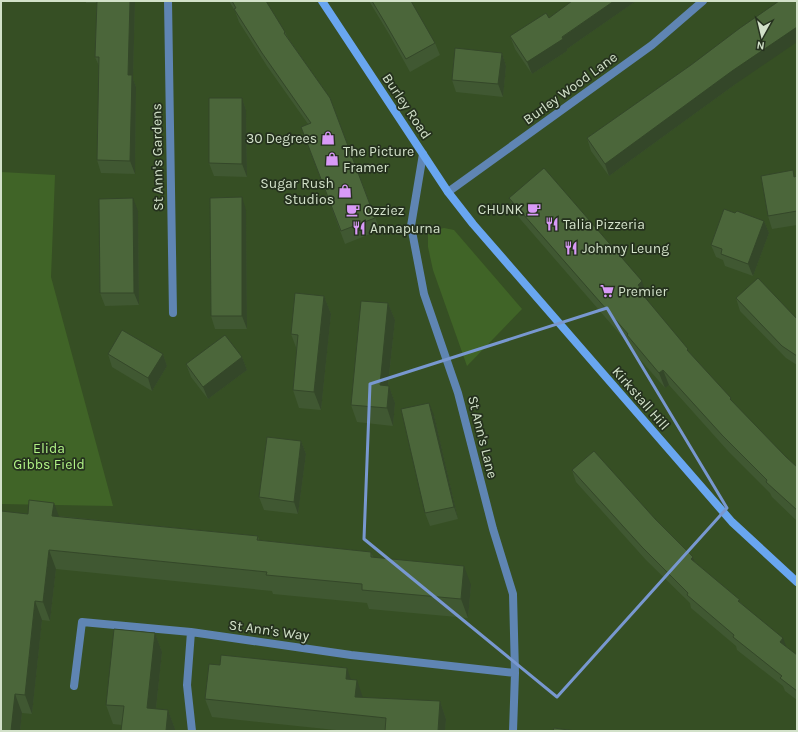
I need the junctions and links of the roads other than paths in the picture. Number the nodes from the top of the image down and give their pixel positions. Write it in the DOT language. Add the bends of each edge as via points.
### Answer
graph roads {
  1 [pos="168,1"];
  2 [pos="322,1"];
  3 [pos="703,1"];
  4 [pos="424,154"];
  5 [pos="448,192"];
  6 [pos="473,224"];
  7 [pos="172,313"];
  8 [pos="797,582"];
  9 [pos="191,632"];
  10 [pos="516,673"];
  11 [pos="74,686"];
  12 [pos="192,731"];
  13 [pos="513,731"];
  1 -- 7 [label="street, St Ann's Gardens"];
  2 -- 4 [label="street, Burley Road"];
  3 -- 5 [label="street, Burley Wood Lane" via="652,45"];
  4 -- 5 [label="street, Burley Road"];
  4 -- 10 [label="street, St Ann's Lane" via="410,226 424,294 458,394 493,529 513,594"];
  5 -- 6 [label="street, Burley Road"];
  6 -- 8 [label="street, Kirkstall Hill" via="732,522"];
  9 -- 10 [label="street, St Ann's Way" via="351,655"];
  9 -- 11 [label="street, St Ann's Way" via="82,622"];
  9 -- 12 [label="street" via="187,685"];
  10 -- 13 [label="street, St Ann's Lane"];
}
